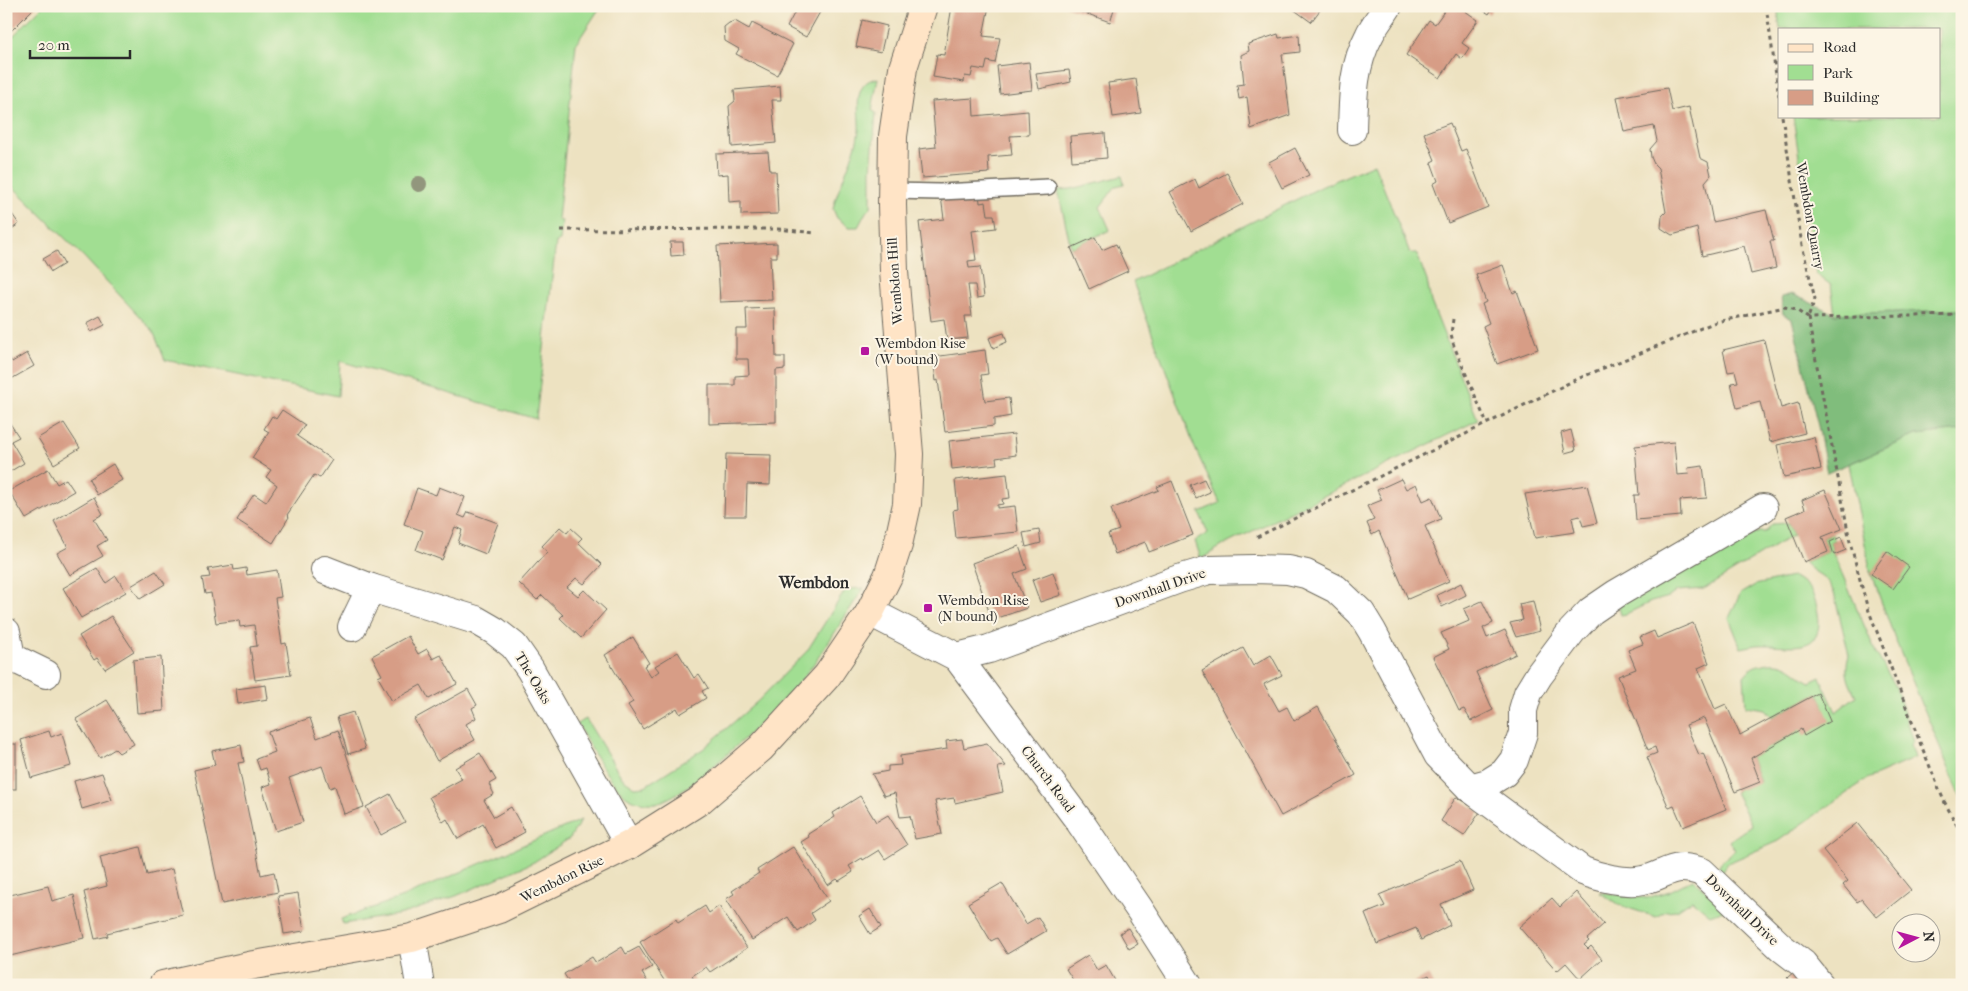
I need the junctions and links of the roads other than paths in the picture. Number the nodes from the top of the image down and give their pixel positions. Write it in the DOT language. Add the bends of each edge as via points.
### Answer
graph roads {
  1 [pos="923,6"];
  2 [pos="1388,6"];
  3 [pos="1352,130"];
  4 [pos="1048,187"];
  5 [pos="892,191"];
  6 [pos="1763,508"];
  7 [pos="325,570"];
  8 [pos="371,588"];
  9 [pos="870,612"];
  10 [pos="352,627"];
  11 [pos="8,651"];
  12 [pos="957,657"];
  13 [pos="46,674"];
  14 [pos="1470,788"];
  15 [pos="630,845"];
  16 [pos="412,938"];
  17 [pos="163,985"];
  18 [pos="420,985"];
  19 [pos="1188,985"];
  20 [pos="1820,985"];
  1 -- 5 [label="main road, Wembdon Hill" via="903,68 893,136"];
  2 -- 3 [label="street" via="1369,36 1358,62 1353,86"];
  4 -- 5 [label="lane"];
  5 -- 9 [label="main road, Wembdon Hill" via="894,271 909,454 907,504 888,576"];
  6 -- 14 [label="street" via="1591,611 1572,631 1528,693 1514,760 1504,773 1488,783"];
  7 -- 8 [label="street, The Oaks"];
  8 -- 10 [label="street"];
  8 -- 15 [label="street, The Oaks" via="476,620 514,646"];
  9 -- 12 [label="street, Church Road"];
  9 -- 15 [label="main road, Wembdon Rise" via="827,676 761,748 699,801"];
  11 -- 13 [label="street"];
  12 -- 14 [label="street, Downhall Drive" via="989,649 1209,570 1288,570 1306,574 1336,589 1361,613 1438,755"];
  12 -- 19 [label="street, Church Road" via="1080,822"];
  14 -- 20 [label="street, Downhall Drive" via="1597,877 1643,881 1671,869 1692,868 1702,872 1803,964"];
  15 -- 16 [label="main road, Wembdon Rise" via="499,909"];
  16 -- 17 [label="main road, Wembdon Rise" via="254,965"];
  16 -- 18 [label="street"];
}
